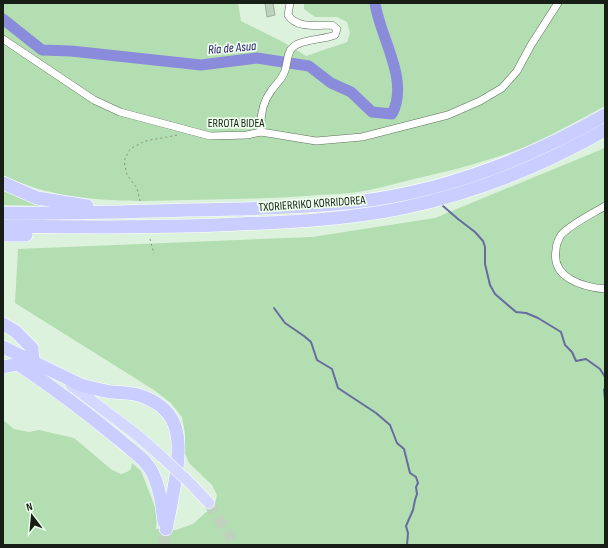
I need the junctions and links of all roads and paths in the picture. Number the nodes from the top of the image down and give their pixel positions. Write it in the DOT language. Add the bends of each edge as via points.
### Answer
graph roads {
  1 [pos="290,3"];
  2 [pos="558,3"];
  3 [pos="3,39"];
  4 [pos="605,115"];
  5 [pos="605,130"];
  6 [pos="261,132"];
  7 [pos="182,135"];
  8 [pos="3,183"];
  9 [pos="140,202"];
  10 [pos="605,206"];
  11 [pos="112,212"];
  12 [pos="3,213"];
  13 [pos="3,226"];
  14 [pos="128,227"];
  15 [pos="3,235"];
  16 [pos="150,239"];
  17 [pos="154,254"];
  18 [pos="605,288"];
  19 [pos="3,324"];
  20 [pos="3,347"];
  21 [pos="3,357"];
  22 [pos="33,361"];
  23 [pos="18,364"];
  24 [pos="3,366"];
  25 [pos="71,386"];
  26 [pos="209,503"];
  1 -- 6 [label="street" via="288,15 291,20 305,26 332,25 337,29 335,35 329,38 302,42 293,47 284,74 263,105 260,118"];
  2 -- 6 [label="street, ERROTA BIDEA" via="530,45 517,71 502,88 448,115 362,138 316,141"];
  3 -- 6 [label="street, ERROTA BIDEA" via="94,100 120,112 210,136"];
  4 -- 11 [label="highway, TXORIERRIKO KORRIDOREA" via="558,141 496,168 401,195 298,208"];
  5 -- 14 [label="highway, TXORIERRIKO KORRIDOREA" via="556,156 500,180 427,202 357,215 285,222"];
  7 -- 9 [label="path" via="175,134 145,141 130,149 124,161 127,175 136,188"];
  8 -- 11 [label="highway" via="37,198"];
  10 -- 18 [label="street" via="561,235 556,244 554,258 566,276 583,285"];
  11 -- 12 [label="highway, TXORIERRIKO KORRIDOREA"];
  13 -- 14 [label="highway, TXORIERRIKO KORRIDOREA"];
  14 -- 15 [label="highway" via="77,234"];
  16 -- 17 [label="path"];
  19 -- 22 [label="highway" via="15,331 32,348"];
  20 -- 22 [label="highway"];
  21 -- 23 [label="highway"];
  22 -- 23 [label="highway" via="81,385 143,396 156,402 166,411 179,440 173,495 166,529 153,473 142,459 72,402"];
  22 -- 25 [label="highway"];
  23 -- 24 [label="highway"];
  23 -- 25 [label="highway"];
  25 -- 26 [label="highway, bridge" via="162,456"];
}
